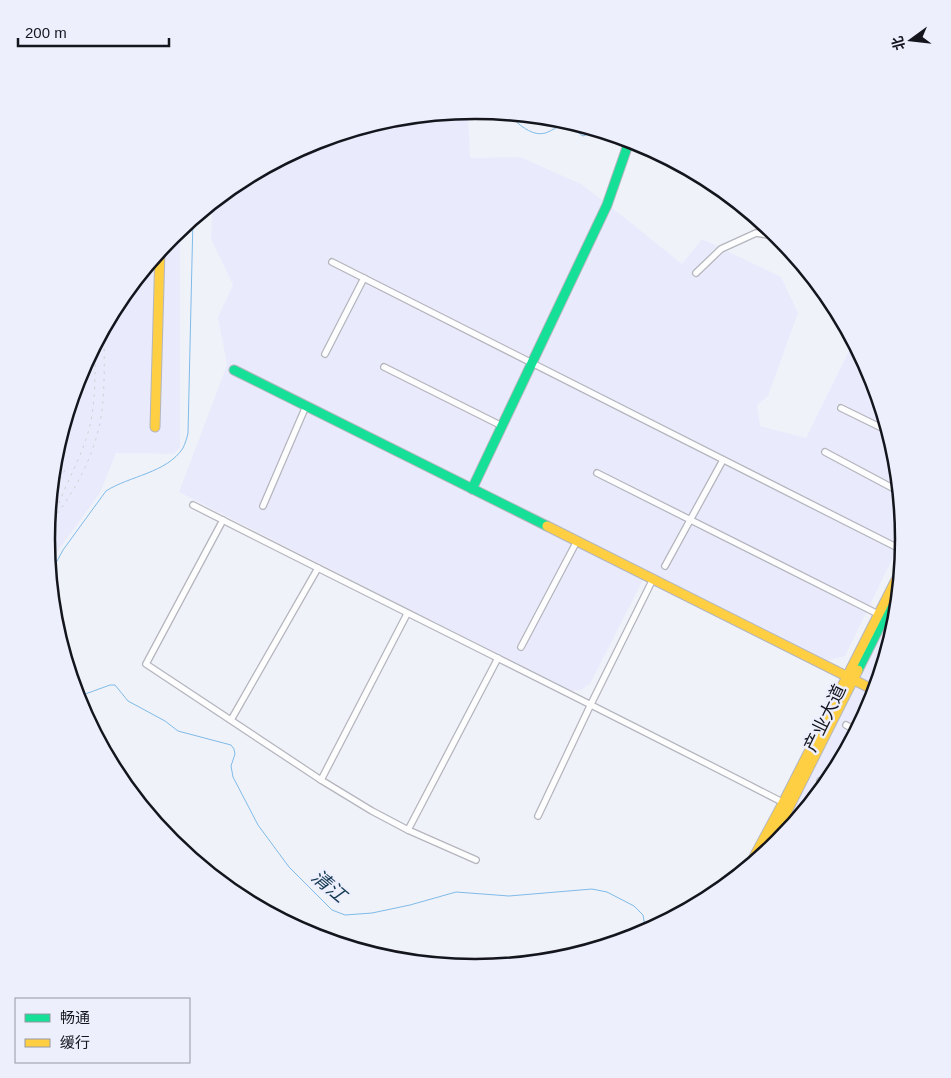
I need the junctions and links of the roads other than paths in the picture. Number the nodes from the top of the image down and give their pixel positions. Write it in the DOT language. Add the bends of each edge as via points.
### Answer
graph roads {
  1 [pos="627,147"];
  2 [pos="765,235"];
  3 [pos="160,261"];
  4 [pos="332,262"];
  5 [pos="696,273"];
  6 [pos="364,278"];
  7 [pos="325,354"];
  8 [pos="532,363"];
  9 [pos="384,367"];
  10 [pos="234,370"];
  11 [pos="306,406"];
  12 [pos="841,408"];
  13 [pos="502,426"];
  14 [pos="154,427"];
  15 [pos="881,428"];
  16 [pos="825,452"];
  17 [pos="723,460"];
  18 [pos="597,473"];
  19 [pos="892,488"];
  20 [pos="472,489"];
  21 [pos="194,505"];
  22 [pos="263,506"];
  23 [pos="223,520"];
  24 [pos="690,520"];
  25 [pos="576,541"];
  26 [pos="896,548"];
  27 [pos="665,566"];
  28 [pos="318,568"];
  29 [pos="653,579"];
  30 [pos="893,585"];
  31 [pos="891,603"];
  32 [pos="407,614"];
  33 [pos="878,614"];
  34 [pos="521,647"];
  35 [pos="498,658"];
  36 [pos="849,677"];
  37 [pos="869,687"];
  38 [pos="591,704"];
  39 [pos="232,720"];
  40 [pos="846,726"];
  41 [pos="851,728"];
  42 [pos="321,780"];
  43 [pos="787,805"];
  44 [pos="538,816"];
  45 [pos="782,826"];
  46 [pos="408,830"];
  47 [pos="760,848"];
  48 [pos="476,860"];
  1 -- 8 [label="street" via="607,204"];
  2 -- 5 [label="street" via="756,233 721,249"];
  3 -- 14 [label="street"];
  4 -- 6 [label="street"];
  6 -- 7 [label="street"];
  6 -- 8 [label="street"];
  8 -- 13 [label="street"];
  8 -- 17 [label="street"];
  9 -- 13 [label="street"];
  10 -- 11 [label="street"];
  11 -- 20 [label="street"];
  11 -- 22 [label="street"];
  12 -- 15 [label="street"];
  13 -- 20 [label="street"];
  16 -- 19 [label="street"];
  17 -- 24 [label="street"];
  17 -- 26 [label="street"];
  18 -- 24 [label="street"];
  20 -- 25 [label="street"];
  21 -- 23 [label="street"];
  23 -- 28 [label="street"];
  23 -- 39 [label="street" via="146,664"];
  24 -- 27 [label="street"];
  24 -- 33 [label="street"];
  25 -- 29 [label="street"];
  25 -- 34 [label="street"];
  28 -- 32 [label="street"];
  28 -- 39 [label="street"];
  29 -- 36 [label="street"];
  29 -- 38 [label="street"];
  30 -- 33 [label="street, 产业大道"];
  31 -- 36 [label="street, 产业大道"];
  32 -- 35 [label="street"];
  32 -- 42 [label="street"];
  33 -- 36 [label="street, 产业大道"];
  35 -- 38 [label="street"];
  35 -- 46 [label="street"];
  36 -- 37 [label="street"];
  36 -- 43 [label="street, 产业大道"];
  38 -- 43 [label="street"];
  38 -- 44 [label="street"];
  39 -- 42 [label="street"];
  40 -- 41 [label="street"];
  42 -- 46 [label="street"];
  43 -- 45 [label="street, 产业大道"];
  43 -- 47 [label="street, 产业大道"];
  46 -- 48 [label="street"];
}
